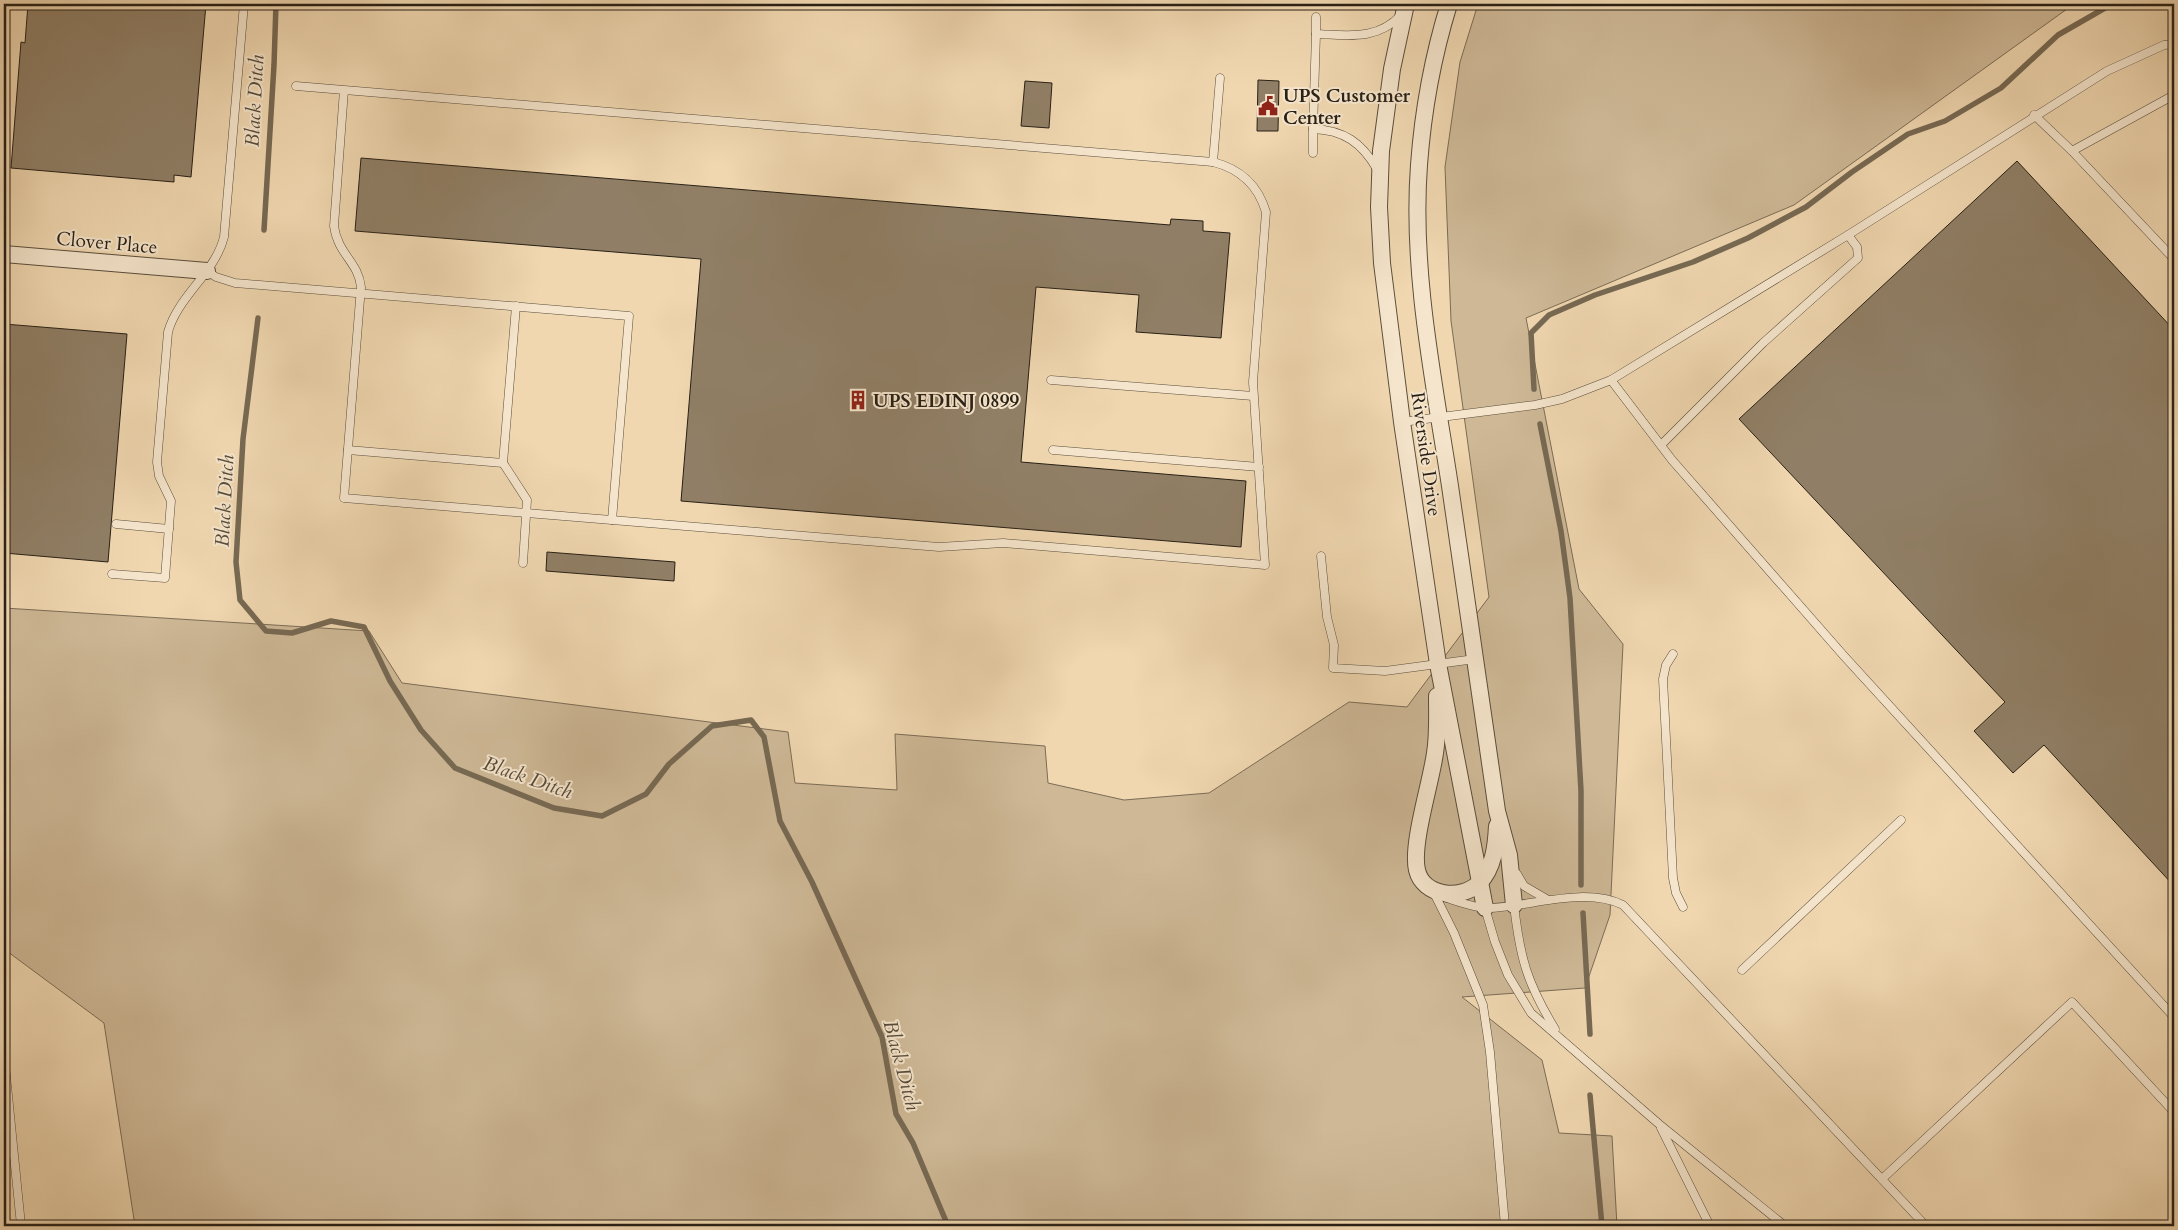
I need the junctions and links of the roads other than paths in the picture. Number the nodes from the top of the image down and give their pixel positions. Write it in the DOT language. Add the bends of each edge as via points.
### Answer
graph roads {
  1 [pos="244,4"];
  2 [pos="1449,4"];
  3 [pos="1405,8"];
  4 [pos="1316,17"];
  5 [pos="1316,34"];
  6 [pos="2174,44"];
  7 [pos="1220,78"];
  8 [pos="296,86"];
  9 [pos="344,90"];
  10 [pos="2174,95"];
  11 [pos="2034,115"];
  12 [pos="1313,129"];
  13 [pos="2072,150"];
  14 [pos="1313,153"];
  15 [pos="1214,162"];
  16 [pos="1380,174"];
  17 [pos="1848,235"];
  18 [pos="4,254"];
  19 [pos="2174,259"];
  20 [pos="207,271"];
  21 [pos="361,294"];
  22 [pos="516,306"];
  23 [pos="1051,380"];
  24 [pos="1611,380"];
  25 [pos="1254,396"];
  26 [pos="1440,418"];
  27 [pos="1402,422"];
  28 [pos="1661,445"];
  29 [pos="348,450"];
  30 [pos="1053,450"];
  31 [pos="503,463"];
  32 [pos="1259,467"];
  33 [pos="528,513"];
  34 [pos="612,520"];
  35 [pos="116,524"];
  36 [pos="169,529"];
  37 [pos="1321,556"];
  38 [pos="523,563"];
  39 [pos="112,574"];
  40 [pos="1673,654"];
  41 [pos="1475,659"];
  42 [pos="1438,664"];
  43 [pos="1497,811"];
  44 [pos="1901,820"];
  45 [pos="1509,854"];
  46 [pos="1480,883"];
  47 [pos="1432,890"];
  48 [pos="1548,900"];
  49 [pos="1514,905"];
  50 [pos="1683,907"];
  51 [pos="1486,908"];
  52 [pos="1742,970"];
  53 [pos="2174,1017"];
  54 [pos="1558,1036"];
  55 [pos="4,1056"];
  56 [pos="2174,1112"];
  57 [pos="1659,1124"];
  58 [pos="1882,1179"];
  59 [pos="21,1225"];
  60 [pos="1505,1226"];
  61 [pos="1710,1226"];
  62 [pos="1786,1226"];
  63 [pos="1926,1226"];
  1 -- 20 [label="lane" via="225,231 220,250"];
  2 -- 26 [label="street, Riverside Drive" via="1426,100 1419,166 1421,268"];
  3 -- 5 [label="lane" via="1381,31"];
  3 -- 16 [label="street, Riverside Drive" via="1388,94"];
  4 -- 5 [label="lane"];
  5 -- 12 [label="lane"];
  6 -- 11 [label="lane" via="2164,45 2106,71"];
  7 -- 15 [label="lane"];
  8 -- 9 [label="lane"];
  9 -- 15 [label="lane"];
  9 -- 21 [label="lane" via="334,226 340,250 358,273"];
  10 -- 13 [label="lane"];
  11 -- 13 [label="lane"];
  11 -- 17 [label="lane"];
  12 -- 14 [label="lane"];
  12 -- 16 [label="lane" via="1326,130 1360,145"];
  13 -- 19 [label="lane"];
  15 -- 25 [label="lane" via="1251,182 1266,212"];
  16 -- 27 [label="street, Riverside Drive" via="1384,287"];
  17 -- 24 [label="lane"];
  17 -- 28 [label="lane" via="1857,247 1858,258 1764,343"];
  18 -- 20 [label="street, Clover Place"];
  20 -- 21 [label="lane" via="235,283"];
  20 -- 36 [label="lane" via="176,314 168,332 157,462 159,476 171,501"];
  21 -- 22 [label="lane"];
  21 -- 29 [label="lane"];
  22 -- 31 [label="lane"];
  22 -- 34 [label="lane" via="628,316"];
  23 -- 25 [label="lane"];
  24 -- 26 [label="lane" via="1562,399"];
  24 -- 28 [label="lane"];
  25 -- 32 [label="lane"];
  26 -- 27 [label="lane"];
  26 -- 41 [label="street, Riverside Drive"];
  27 -- 42 [label="street, Riverside Drive"];
  28 -- 53 [label="lane" via="1844,656"];
  29 -- 31 [label="lane"];
  29 -- 33 [label="lane" via="344,498"];
  30 -- 32 [label="lane"];
  31 -- 33 [label="lane" via="525,494"];
  32 -- 34 [label="lane" via="1265,565 1003,543 939,547"];
  33 -- 34 [label="lane"];
  33 -- 38 [label="lane"];
  35 -- 36 [label="lane"];
  36 -- 39 [label="lane" via="165,578"];
  37 -- 42 [label="lane" via="1325,607 1334,645 1333,668 1385,671"];
  40 -- 50 [label="lane" via="1666,665 1663,680 1673,878"];
  41 -- 42 [label="lane"];
  41 -- 43 [label="street, Riverside Drive"];
  42 -- 46 [label="street, Riverside Drive"];
  42 -- 47 [label="street" via="1435,754 1416,861 1420,879"];
  43 -- 45 [label="street, Riverside Drive"];
  43 -- 46 [label="street" via="1495,852"];
  44 -- 52 [label="lane"];
  45 -- 48 [label="lane" via="1524,886"];
  45 -- 49 [label="street, Riverside Drive"];
  46 -- 47 [label="street" via="1465,892"];
  46 -- 51 [label="street, Riverside Drive"];
  47 -- 51 [label="lane" via="1446,898"];
  47 -- 60 [label="lane" via="1454,933 1483,1005"];
  48 -- 49 [label="lane"];
  48 -- 58 [label="lane" via="1605,898 1629,910"];
  49 -- 51 [label="lane"];
  49 -- 54 [label="lane" via="1525,970"];
  51 -- 54 [label="lane" via="1495,942 1515,988 1531,1013"];
  54 -- 57 [label="lane"];
  55 -- 59 [label="lane"];
  56 -- 58 [label="lane" via="2072,1002"];
  57 -- 61 [label="lane"];
  57 -- 62 [label="lane"];
  58 -- 63 [label="lane"];
}
